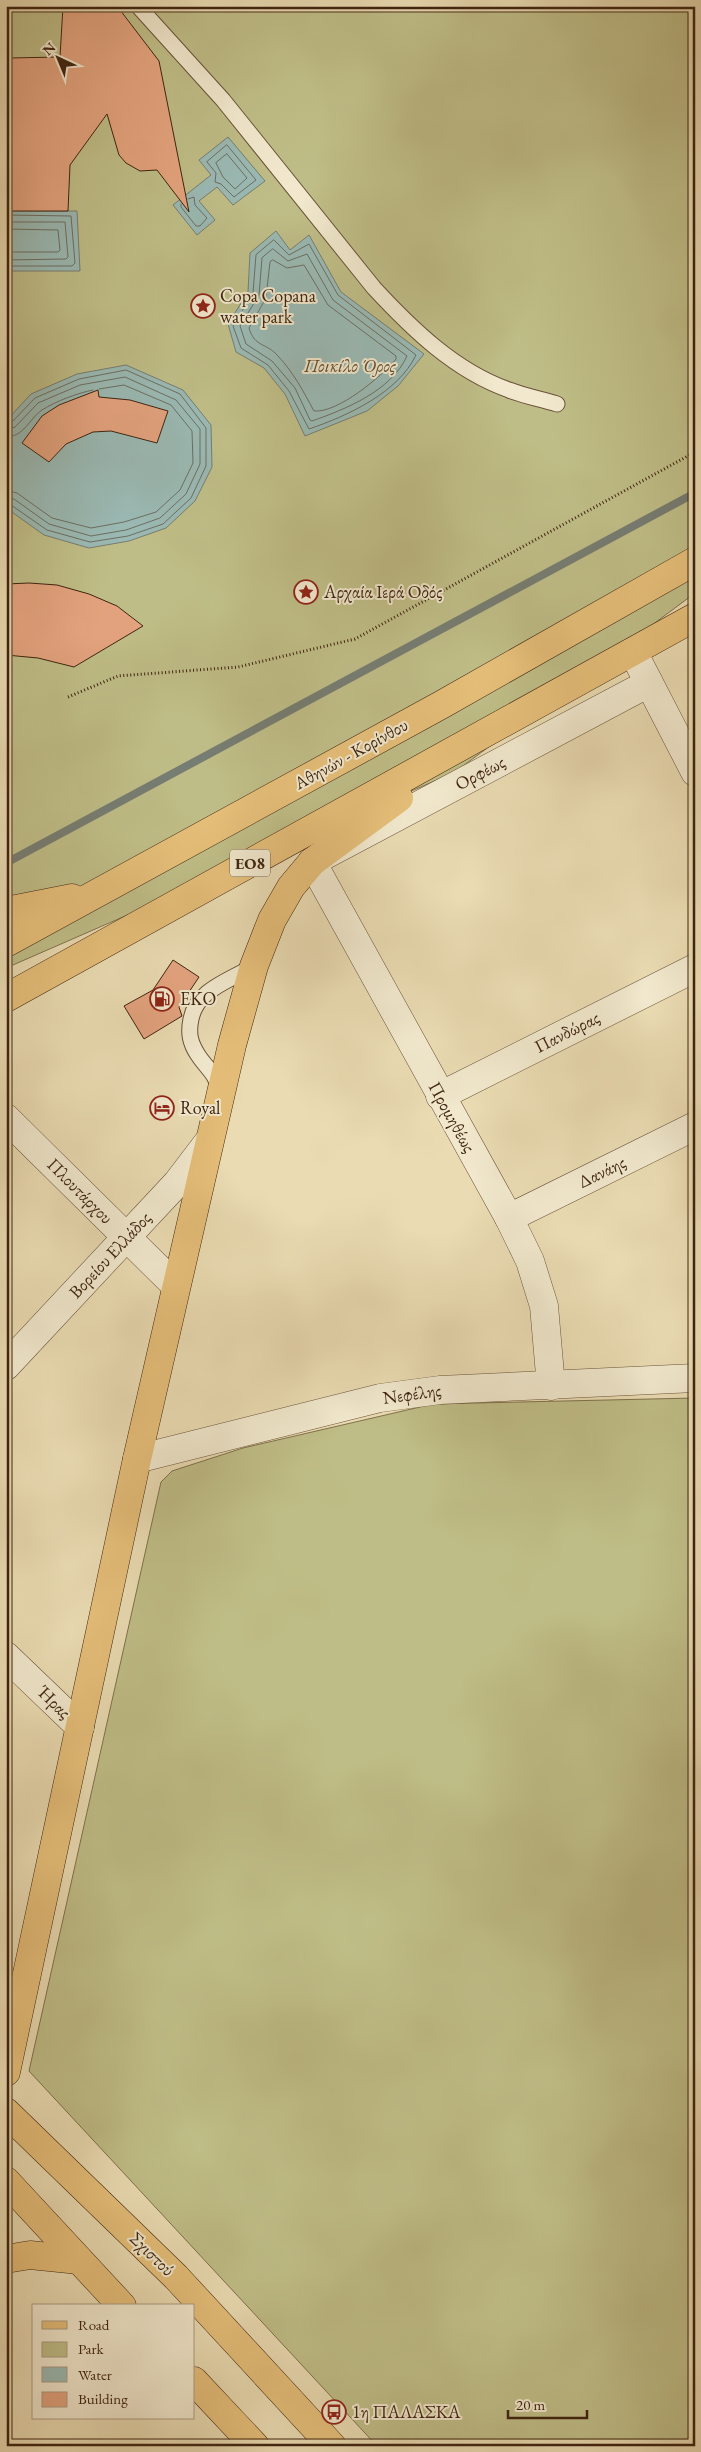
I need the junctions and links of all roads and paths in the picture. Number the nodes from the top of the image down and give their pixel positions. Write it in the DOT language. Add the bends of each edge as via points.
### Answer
graph roads {
  1 [pos="138,6"];
  2 [pos="557,404"];
  3 [pos="695,452"];
  4 [pos="695,561"];
  5 [pos="695,618"];
  6 [pos="633,652"];
  7 [pos="649,683"];
  8 [pos="68,697"];
  9 [pos="495,729"];
  10 [pos="695,772"];
  11 [pos="312,862"];
  12 [pos="96,893"];
  13 [pos="6,911"];
  14 [pos="6,943"];
  15 [pos="254,966"];
  16 [pos="695,968"];
  17 [pos="6,998"];
  18 [pos="440,1096"];
  19 [pos="220,1100"];
  20 [pos="6,1118"];
  21 [pos="695,1126"];
  22 [pos="209,1141"];
  23 [pos="509,1218"];
  24 [pos="127,1238"];
  25 [pos="176,1286"];
  26 [pos="6,1366"];
  27 [pos="695,1378"];
  28 [pos="551,1386"];
  29 [pos="137,1459"];
  30 [pos="6,1656"];
  31 [pos="80,1727"];
  32 [pos="16,1991"];
  33 [pos="6,2072"];
  34 [pos="6,2112"];
  35 [pos="6,2181"];
  36 [pos="6,2259"];
  37 [pos="78,2260"];
  38 [pos="120,2304"];
  39 [pos="195,2382"];
  40 [pos="255,2446"];
  41 [pos="332,2446"];
  1 -- 2 [label="lane" via="222,100 400,316 466,369 508,390"];
  3 -- 8 [label="path" via="355,639 238,667 118,676"];
  4 -- 12 [label="main road, Αθηνών - Κορίνθου / ΕΟ8" via="441,705"];
  5 -- 6 [label="main road, ΕΟ8"];
  6 -- 7 [label="street"];
  6 -- 9 [label="main road, ΕΟ8"];
  7 -- 10 [label="street"];
  7 -- 11 [label="street, Ορφέως"];
  9 -- 11 [label="main road"];
  9 -- 17 [label="main road, ΕΟ8"];
  11 -- 15 [label="main road" via="291,888 272,920"];
  11 -- 18 [label="street, Προμηθέως"];
  12 -- 13 [label="main road"];
  12 -- 14 [label="main road, Αθηνών - Κορίνθου / ΕΟ8"];
  15 -- 19 [label="main road"];
  15 -- 19 [label="lane" via="215,986 201,997 193,1010 189,1027 191,1044 217,1080"];
  16 -- 18 [label="street, Πανδώρας"];
  18 -- 23 [label="street, Προμηθέως"];
  19 -- 22 [label="main road"];
  20 -- 24 [label="street, Πλουτάρχου"];
  21 -- 23 [label="street, Δανάης"];
  22 -- 24 [label="street, Βορείου Ελλάδος" via="177,1183"];
  22 -- 25 [label="main road"];
  23 -- 28 [label="street, Προμηθέως" via="530,1261 544,1306"];
  24 -- 25 [label="street, Πλουτάρχου"];
  24 -- 26 [label="street, Βορείου Ελλάδος"];
  25 -- 29 [label="main road"];
  27 -- 28 [label="street, Νεφέλης"];
  28 -- 29 [label="street, Νεφέλης" via="440,1390 380,1398"];
  29 -- 31 [label="main road"];
  30 -- 31 [label="street, Ήρας"];
  31 -- 32 [label="main road"];
  32 -- 33 [label="main road"];
  34 -- 41 [label="main road, Σχιστού" via="176,2277"];
  35 -- 37 [label="main road"];
  36 -- 37 [label="main road" via="30,2255"];
  37 -- 38 [label="main road"];
  39 -- 40 [label="main road"];
}
